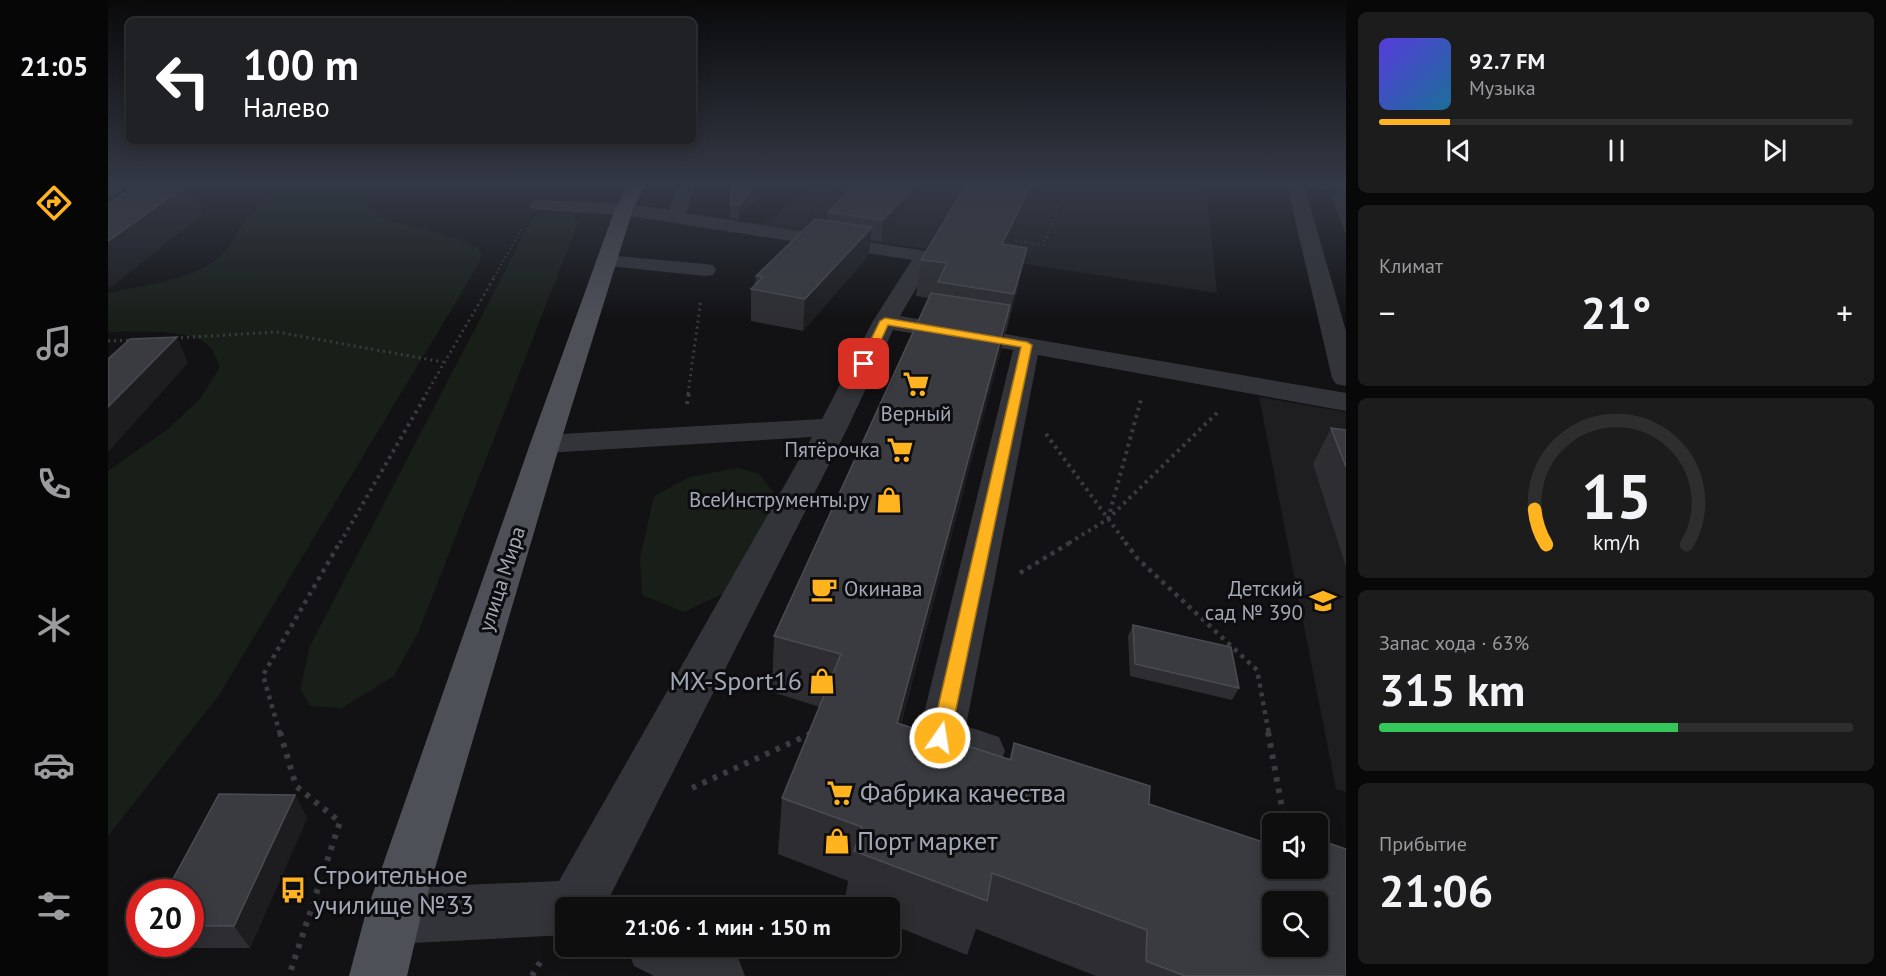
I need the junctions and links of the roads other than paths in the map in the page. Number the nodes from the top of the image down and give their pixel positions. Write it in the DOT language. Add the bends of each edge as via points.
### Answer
graph roads {
  1 [pos="617,231"];
  2 [pos="782,231"];
  3 [pos="1307,231"];
  4 [pos="606,261"];
  5 [pos="705,270"];
  6 [pos="885,321"];
  7 [pos="1027,345"];
  8 [pos="1346,378"];
  9 [pos="1346,402"];
  10 [pos="833,428"];
  11 [pos="545,444"];
  12 [pos="1018,763"];
  13 [pos="580,897"];
  14 [pos="555,909"];
  15 [pos="393,916"];
  16 [pos="677,957"];
  17 [pos="378,976"];
  18 [pos="716,976"];
  1 -- 4 [label="main road, улица Мира"];
  2 -- 6 [label="street" via="926,256"];
  3 -- 8 [label="street"];
  4 -- 5 [label="street"];
  4 -- 11 [label="main road, улица Мира"];
  6 -- 7 [label="street"];
  6 -- 10 [label="street"];
  7 -- 9 [label="street"];
  7 -- 12 [label="street" via="940,738"];
  10 -- 11 [label="street"];
  10 -- 13 [label="street"];
  11 -- 15 [label="main road, улица Мира"];
  14 -- 15 [label="street"];
  15 -- 17 [label="main road, улица Мира"];
  16 -- 18 [label="street"];
}
